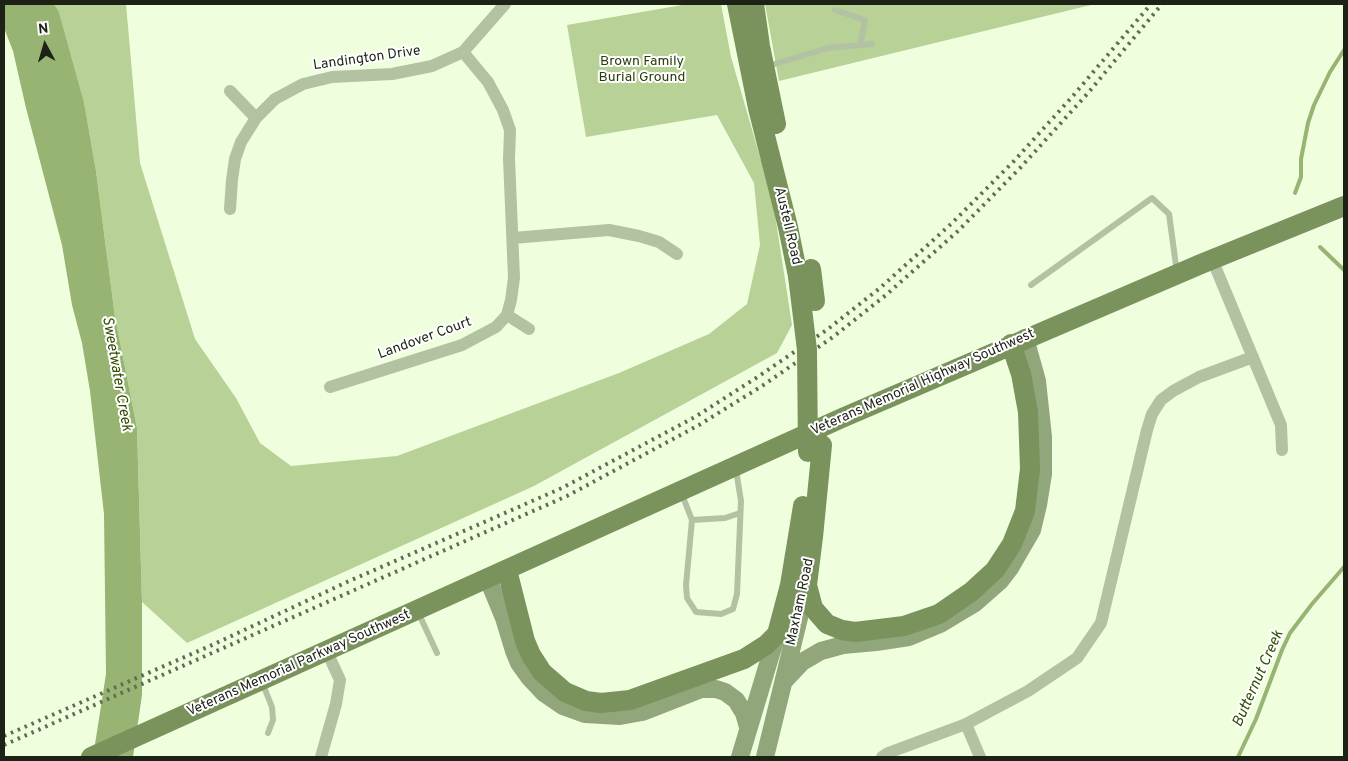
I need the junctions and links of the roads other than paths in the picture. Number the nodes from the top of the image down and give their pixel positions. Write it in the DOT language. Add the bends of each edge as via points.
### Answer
graph roads {
  1 [pos="505,4"];
  2 [pos="737,4"];
  3 [pos="754,4"];
  4 [pos="835,10"];
  5 [pos="872,44"];
  6 [pos="860,45"];
  7 [pos="463,52"];
  8 [pos="764,68"];
  9 [pos="230,91"];
  10 [pos="256,118"];
  11 [pos="1344,206"];
  12 [pos="230,209"];
  13 [pos="513,238"];
  14 [pos="677,254"];
  15 [pos="1212,259"];
  16 [pos="804,272"];
  17 [pos="1177,274"];
  18 [pos="1031,285"];
  19 [pos="507,315"];
  20 [pos="530,329"];
  21 [pos="1018,342"];
  22 [pos="1253,357"];
  23 [pos="330,387"];
  24 [pos="815,449"];
  25 [pos="1282,450"];
  26 [pos="735,466"];
  27 [pos="681,491"];
  28 [pos="811,492"];
  29 [pos="740,513"];
  30 [pos="692,520"];
  31 [pos="507,570"];
  32 [pos="488,579"];
  33 [pos="806,585"];
  34 [pos="417,611"];
  35 [pos="777,634"];
  36 [pos="327,652"];
  37 [pos="437,653"];
  38 [pos="262,681"];
  39 [pos="784,681"];
  40 [pos="966,724"];
  41 [pos="748,727"];
  42 [pos="268,732"];
  43 [pos="91,757"];
  44 [pos="321,757"];
  45 [pos="740,757"];
  46 [pos="765,757"];
  47 [pos="882,757"];
  48 [pos="980,757"];
  1 -- 7 [label="street, Landington Drive"];
  2 -- 16 [label="main road, Austell Road" via="758,108 788,227"];
  3 -- 8 [label="main road, Austell Road"];
  4 -- 6 [label="lane" via="865,20"];
  5 -- 6 [label="lane"];
  6 -- 8 [label="lane" via="828,48"];
  7 -- 10 [label="street, Landington Drive" via="432,66 392,74 332,77 303,84 275,100"];
  7 -- 13 [label="street" via="488,82 510,130"];
  8 -- 16 [label="main road, Austell Road" via="802,225"];
  9 -- 10 [label="street"];
  10 -- 12 [label="street, Landington Drive" via="235,159"];
  11 -- 15 [label="main road, Veterans Memorial Highway Southwest"];
  13 -- 14 [label="street" via="609,230 652,240"];
  13 -- 19 [label="street" via="514,278"];
  15 -- 17 [label="main road, Veterans Memorial Highway Southwest"];
  15 -- 22 [label="street"];
  16 -- 24 [label="main road, Austell Road, bridge" via="820,357"];
  17 -- 18 [label="lane" via="1169,214 1152,198"];
  17 -- 21 [label="main road, Veterans Memorial Highway Southwest"];
  19 -- 20 [label="street"];
  19 -- 23 [label="street, Landover Court" via="496,327 462,345"];
  21 -- 26 [label="main road, Veterans Memorial Highway Southwest"];
  21 -- 33 [label="main road" via="1028,412 1029,485 1020,526 995,570 971,592 930,618 890,629 855,632 834,627 822,619 810,600"];
  21 -- 39 [label="main road" via="1037,381 1043,474 1032,530 1010,568 975,603 940,624 909,636 821,650 802,662"];
  22 -- 25 [label="street" via="1281,425"];
  22 -- 40 [label="street" via="1199,377 1173,391 1161,400 1152,414 1101,622 1077,658 1028,691"];
  24 -- 28 [label="main road, Maxham Road"];
  26 -- 27 [label="main road, Veterans Memorial Highway Southwest"];
  26 -- 29 [label="lane"];
  27 -- 30 [label="lane"];
  27 -- 31 [label="main road, Veterans Memorial Highway Southwest"];
  28 -- 33 [label="main road, Maxham Road"];
  28 -- 35 [label="main road, Maxham Road"];
  29 -- 30 [label="lane" via="725,518"];
  29 -- 30 [label="lane" via="737,594 733,608 721,614 696,612 687,598"];
  31 -- 32 [label="main road, Veterans Memorial Parkway Southwest"];
  31 -- 35 [label="main road" via="526,641 536,664 565,692 586,701 616,702 642,696 744,660"];
  32 -- 34 [label="main road, Veterans Memorial Parkway Southwest"];
  32 -- 41 [label="main road" via="519,663 544,693 563,706 585,714 620,716 642,712 700,690 716,689 736,700"];
  33 -- 39 [label="main road, Maxham Road"];
  34 -- 36 [label="main road, Veterans Memorial Parkway Southwest"];
  34 -- 37 [label="lane"];
  35 -- 41 [label="main road, Maxham Road"];
  36 -- 38 [label="main road, Veterans Memorial Parkway Southwest"];
  36 -- 44 [label="street" via="340,680"];
  38 -- 42 [label="lane" via="272,707"];
  38 -- 43 [label="main road, Veterans Memorial Parkway Southwest"];
  39 -- 46 [label="main road, Maxham Road"];
  40 -- 47 [label="street"];
  40 -- 48 [label="street"];
  41 -- 45 [label="main road, Maxham Road"];
}
